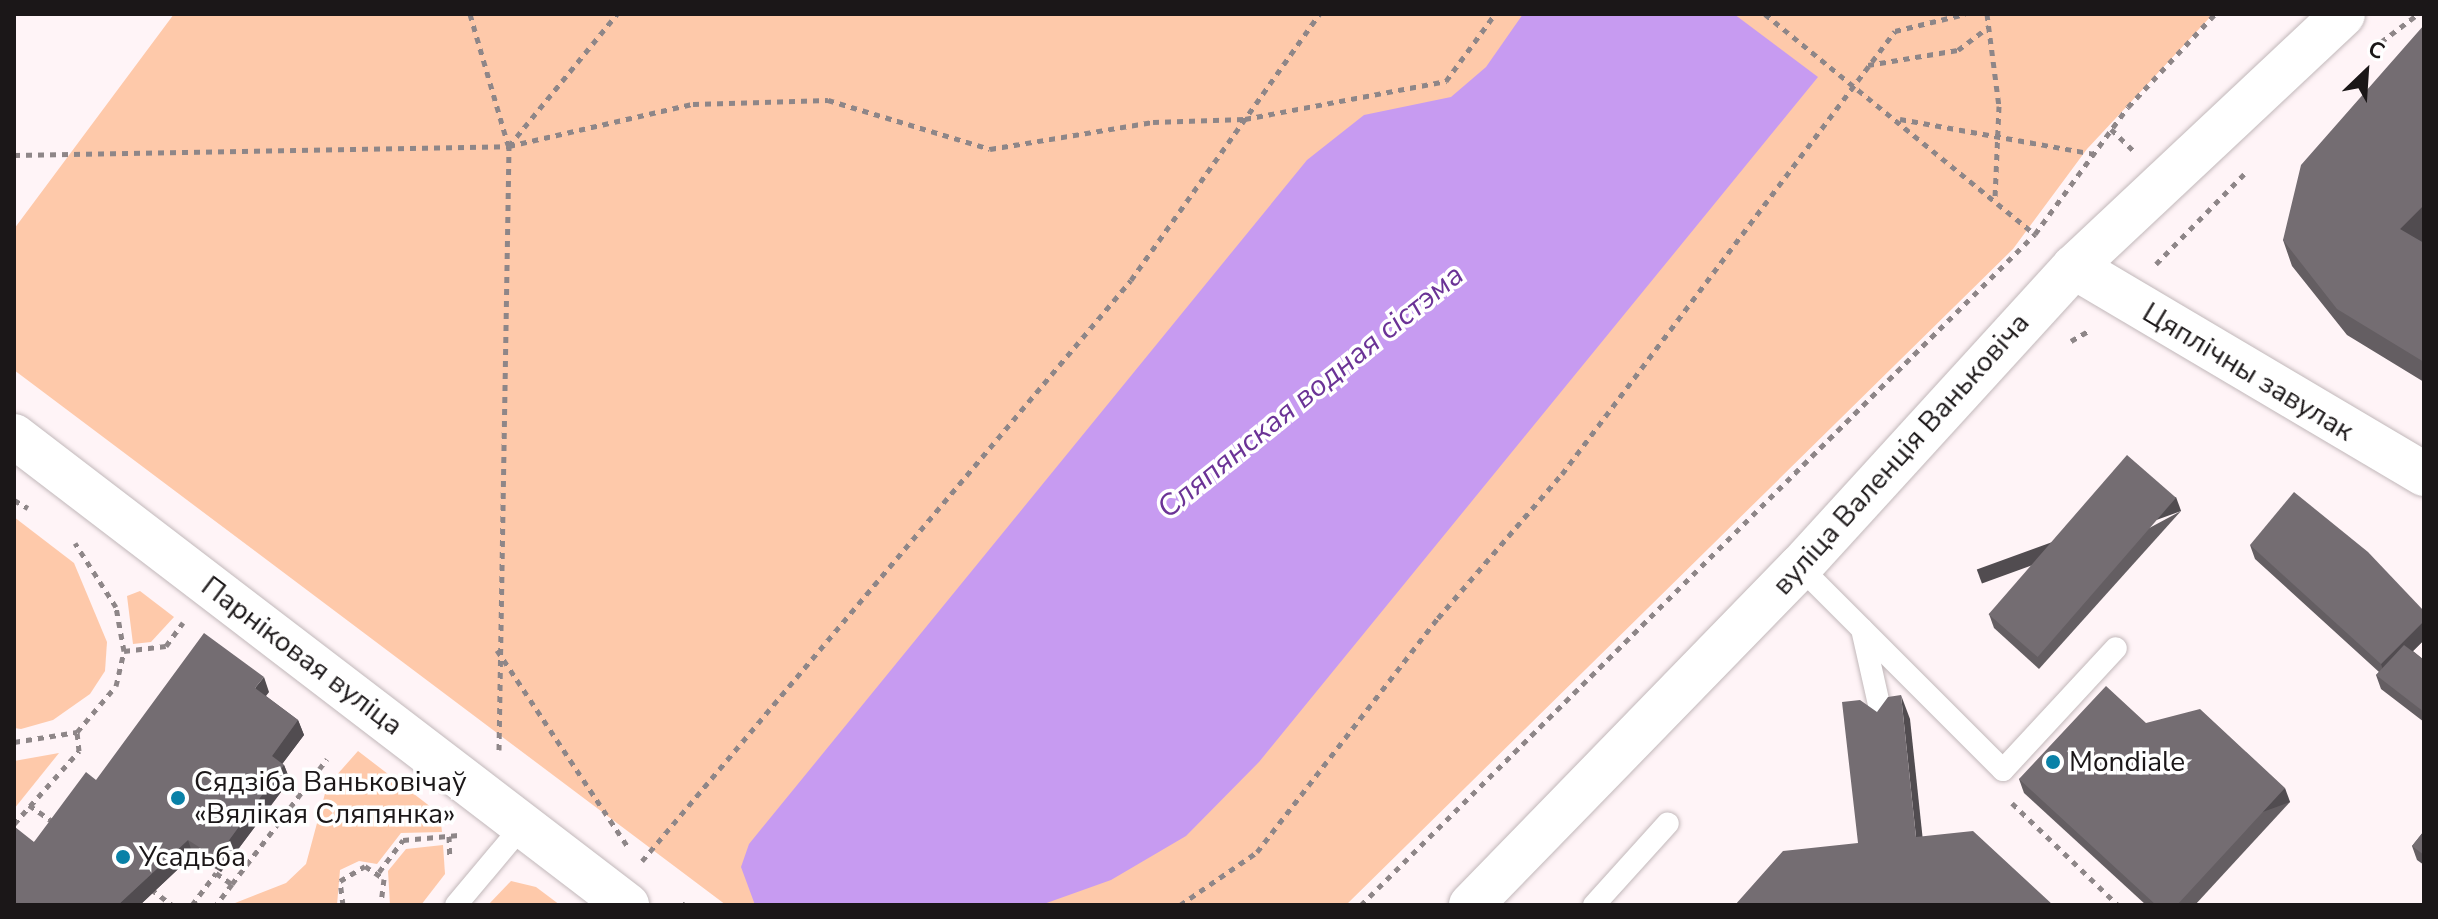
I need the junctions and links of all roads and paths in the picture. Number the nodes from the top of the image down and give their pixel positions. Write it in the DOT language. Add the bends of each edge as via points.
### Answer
graph roads {
  1 [pos="470,14"];
  2 [pos="617,14"];
  3 [pos="1319,14"];
  4 [pos="1495,14"];
  5 [pos="1765,14"];
  6 [pos="1965,14"];
  7 [pos="1987,14"];
  8 [pos="2215,14"];
  9 [pos="2343,14"];
  10 [pos="1989,27"];
  11 [pos="1867,65"];
  12 [pos="1852,83"];
  13 [pos="1245,119"];
  14 [pos="1899,119"];
  15 [pos="1998,135"];
  16 [pos="509,146"];
  17 [pos="2094,154"];
  18 [pos="14,155"];
  19 [pos="1995,198"];
  20 [pos="2035,234"];
  21 [pos="2074,267"];
  22 [pos="14,436"];
  23 [pos="2424,474"];
  24 [pos="14,500"];
  25 [pos="35,512"];
  26 [pos="62,532"];
  27 [pos="1800,567"];
  28 [pos="192,611"];
  29 [pos="1862,627"];
  30 [pos="2116,648"];
  31 [pos="497,650"];
  32 [pos="124,651"];
  33 [pos="1883,722"];
  34 [pos="77,732"];
  35 [pos="14,742"];
  36 [pos="499,758"];
  37 [pos="327,759"];
  38 [pos="29,805"];
  39 [pos="2028,818"];
  40 [pos="1668,823"];
  41 [pos="14,824"];
  42 [pos="524,824"];
  43 [pos="68,833"];
  44 [pos="465,834"];
  45 [pos="379,872"];
  46 [pos="232,884"];
  47 [pos="143,885"];
  48 [pos="172,905"];
  49 [pos="192,905"];
  50 [pos="216,905"];
  51 [pos="343,905"];
  52 [pos="381,905"];
  53 [pos="456,905"];
  54 [pos="627,905"];
  55 [pos="1180,905"];
  56 [pos="1361,905"];
  57 [pos="1471,905"];
  58 [pos="1594,905"];
  59 [pos="2118,905"];
  1 -- 16 [label="path"];
  2 -- 16 [label="path"];
  3 -- 13 [label="path"];
  4 -- 13 [label="path" via="1446,81"];
  5 -- 12 [label="path"];
  6 -- 11 [label="path" via="1895,31"];
  7 -- 10 [label="path"];
  8 -- 17 [label="path"];
  9 -- 21 [label="street, вуліца Валенція Ваньковіча"];
  10 -- 11 [label="path" via="1958,50"];
  10 -- 15 [label="path"];
  11 -- 12 [label="path"];
  12 -- 14 [label="path"];
  12 -- 55 [label="path" via="1773,202 1572,462 1438,618 1257,852"];
  13 -- 16 [label="path" via="1153,122 990,149 828,100 693,104"];
  13 -- 31 [label="path" via="1131,280 1000,445 639,864"];
  14 -- 15 [label="path"];
  14 -- 19 [label="path"];
  15 -- 17 [label="path"];
  15 -- 19 [label="path"];
  16 -- 18 [label="path"];
  16 -- 31 [label="path"];
  17 -- 20 [label="path"];
  19 -- 20 [label="path"];
  20 -- 56 [label="path"];
  21 -- 23 [label="street, Цяплічны завулак"];
  21 -- 27 [label="street, вуліца Валенція Ваньковіча"];
  22 -- 42 [label="street, Парніковая вуліца"];
  24 -- 25 [label="path"];
  26 -- 32 [label="path" via="107,584"];
  27 -- 29 [label="lane"];
  27 -- 57 [label="street, вуліца Валенція Ваньковіча"];
  28 -- 32 [label="path" via="166,646"];
  29 -- 30 [label="lane" via="2003,770"];
  29 -- 33 [label="lane"];
  31 -- 36 [label="path"];
  32 -- 34 [label="path" via="116,686"];
  34 -- 35 [label="path"];
  34 -- 38 [label="path" via="79,751"];
  37 -- 46 [label="path"];
  38 -- 41 [label="path"];
  38 -- 43 [label="path"];
  39 -- 59 [label="path"];
  40 -- 58 [label="lane"];
  42 -- 53 [label="lane"];
  42 -- 54 [label="street, Парніковая вуліца"];
  44 -- 45 [label="path" via="403,840"];
  45 -- 51 [label="path" via="365,866 344,874 338,888"];
  45 -- 52 [label="path" via="387,887"];
  46 -- 49 [label="path" via="216,873"];
  46 -- 50 [label="path"];
  47 -- 48 [label="path"];
}
